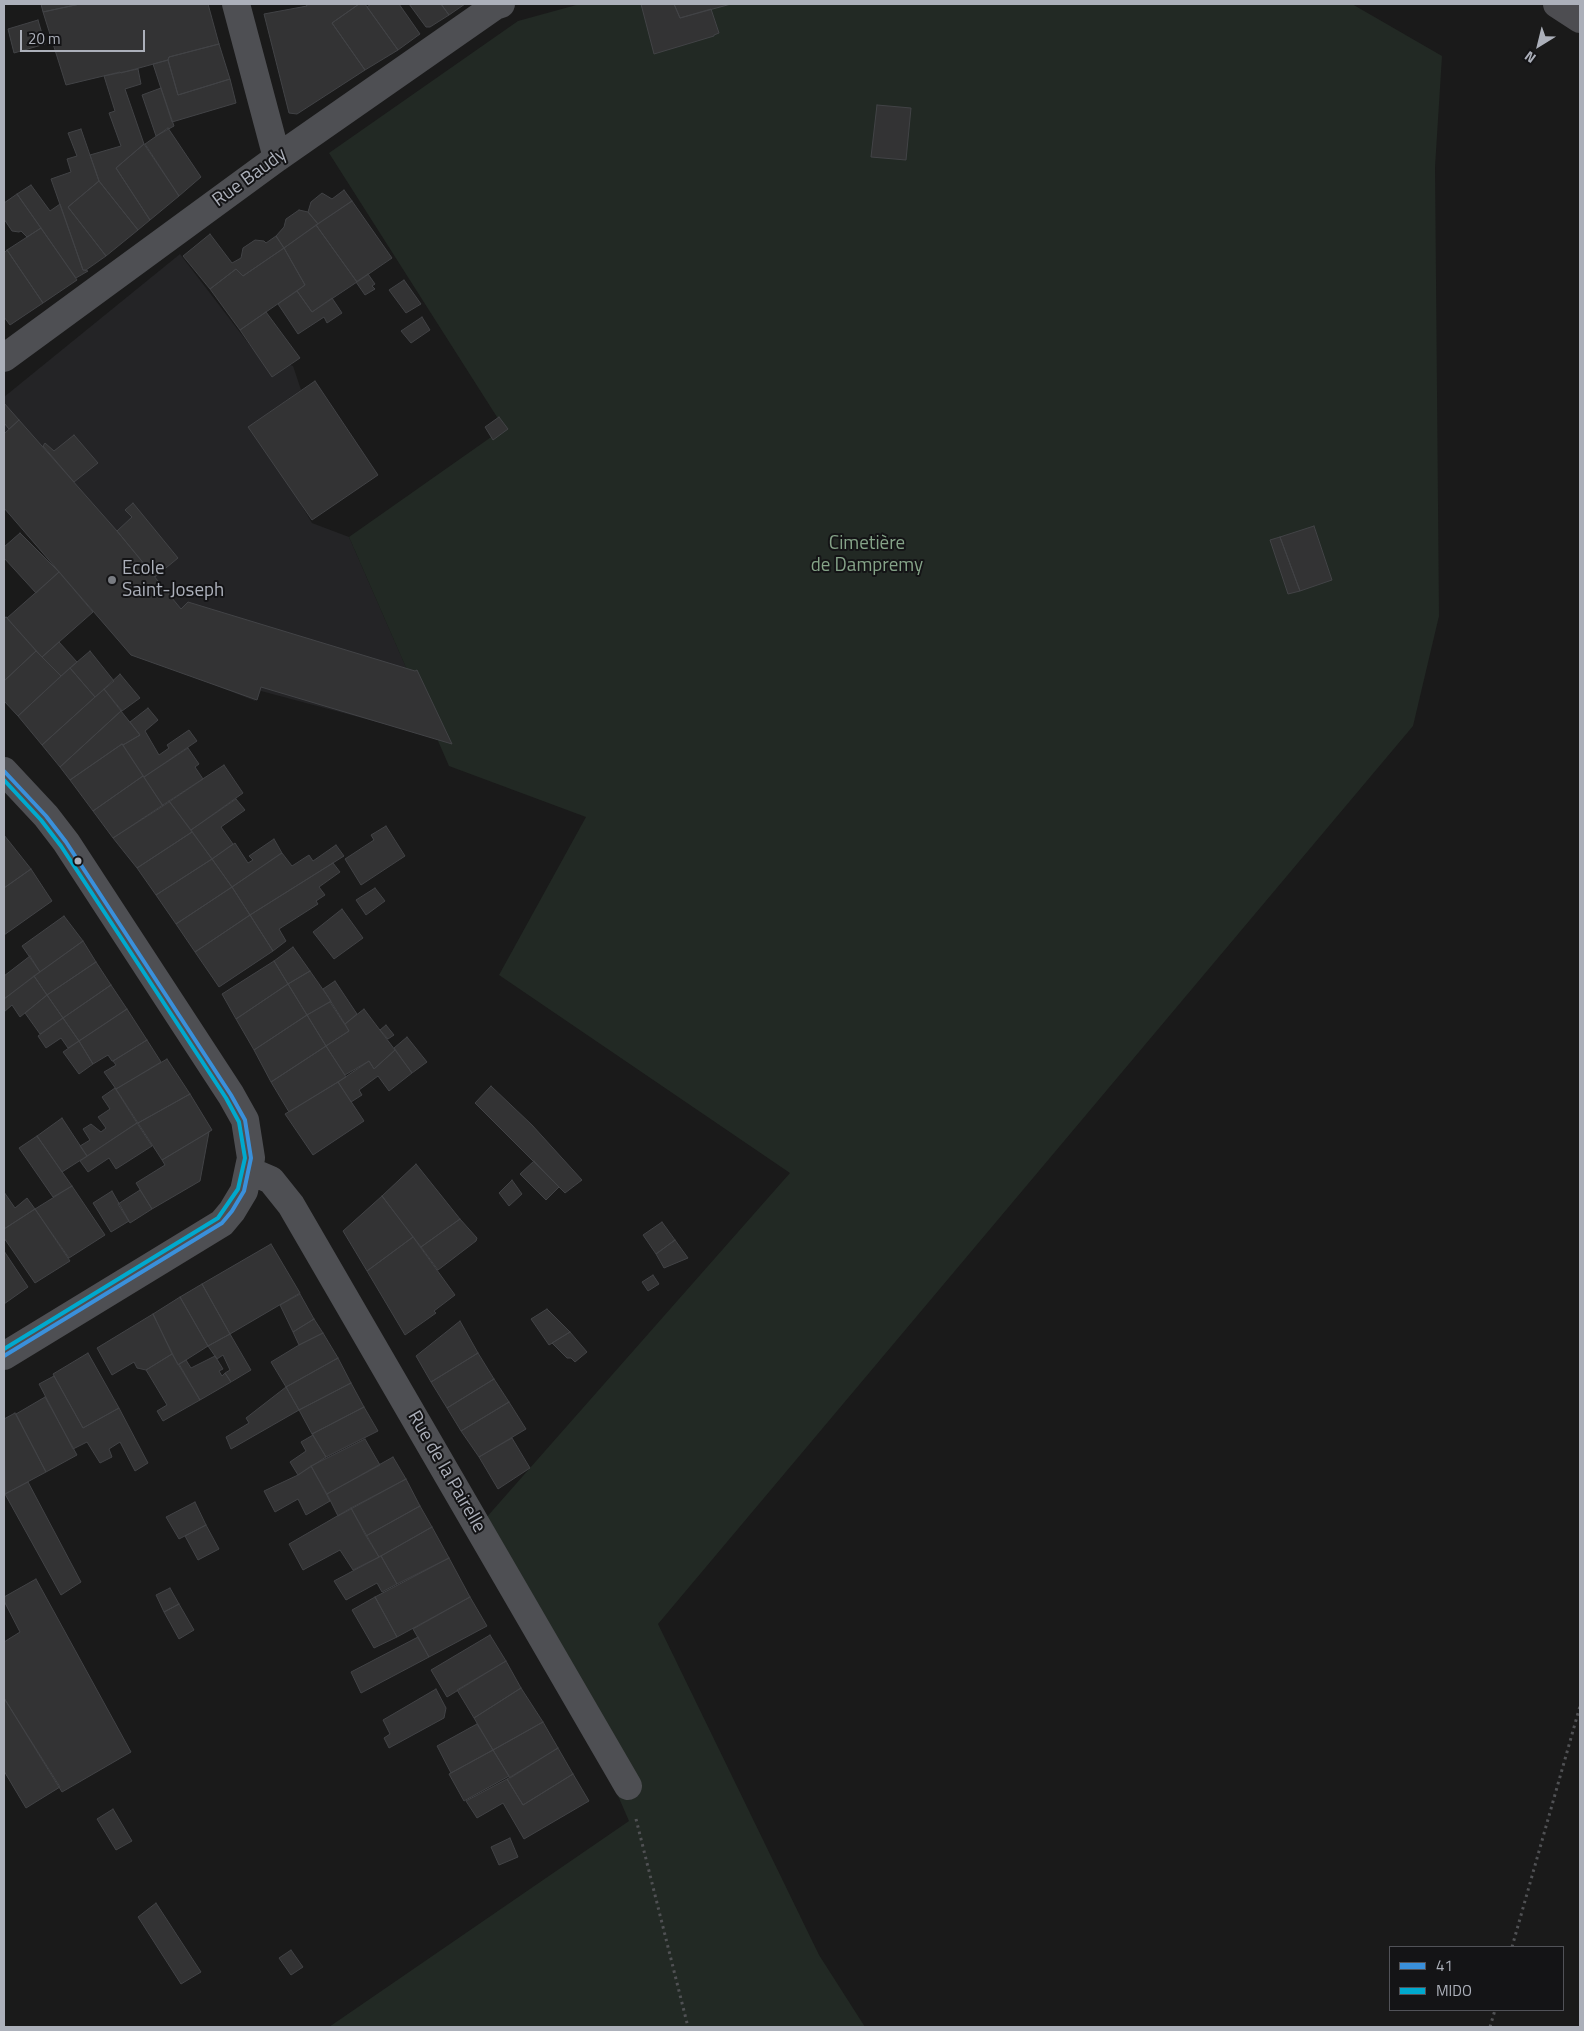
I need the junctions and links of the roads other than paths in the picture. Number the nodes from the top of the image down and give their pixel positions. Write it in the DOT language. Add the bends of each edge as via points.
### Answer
graph roads {
  1 [pos="236,4"];
  2 [pos="501,4"];
  3 [pos="1557,4"];
  4 [pos="1580,19"];
  5 [pos="277,158"];
  6 [pos="4,358"];
  7 [pos="4,771"];
  8 [pos="250,1171"];
  9 [pos="4,1356"];
  10 [pos="628,1786"];
  1 -- 5 [label="street"];
  2 -- 5 [label="street, Rue Baudy"];
  3 -- 4 [label="main road"];
  5 -- 6 [label="street, Rue Baudy"];
  7 -- 8 [label="street" via="46,816 70,848 231,1095 248,1131"];
  8 -- 9 [label="street" via="244,1191 222,1223"];
  8 -- 10 [label="street, Rue de la Pairelle" via="270,1180 291,1205"];
}
